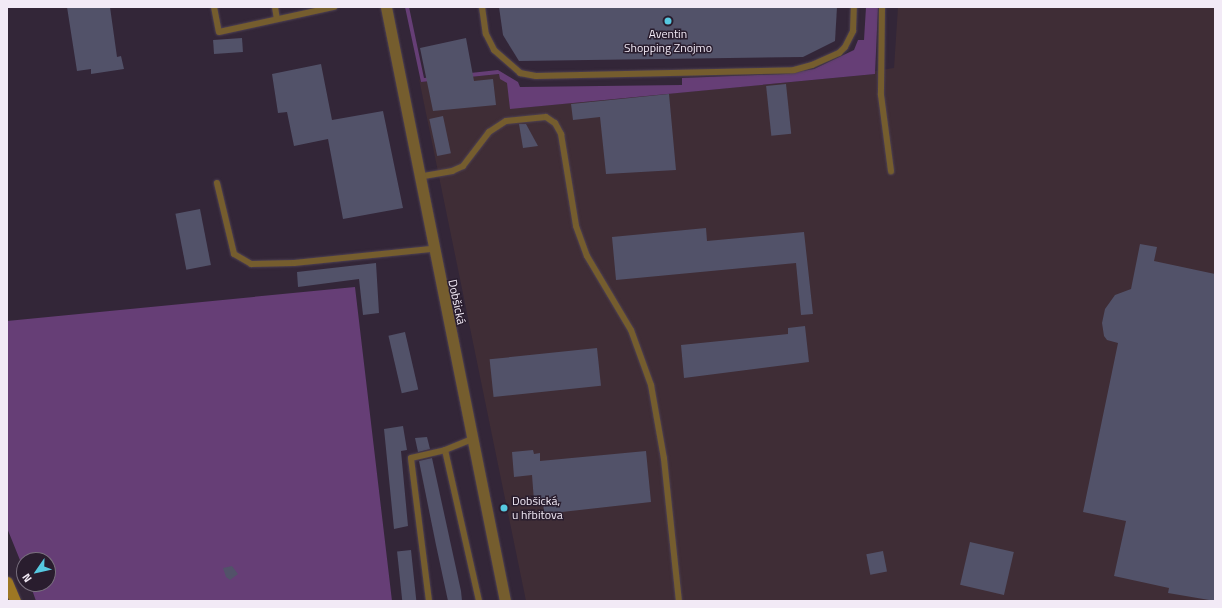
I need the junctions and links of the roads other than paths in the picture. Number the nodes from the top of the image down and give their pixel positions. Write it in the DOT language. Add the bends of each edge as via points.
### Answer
graph roads {
  1 [pos="214,7"];
  2 [pos="274,7"];
  3 [pos="334,7"];
  4 [pos="386,7"];
  5 [pos="482,7"];
  6 [pos="854,7"];
  7 [pos="882,7"];
  8 [pos="277,19"];
  9 [pos="891,171"];
  10 [pos="418,177"];
  11 [pos="216,184"];
  12 [pos="433,249"];
  13 [pos="472,439"];
  14 [pos="445,450"];
  15 [pos="7,582"];
  16 [pos="15,601"];
  17 [pos="428,601"];
  18 [pos="479,601"];
  19 [pos="505,601"];
  20 [pos="679,601"];
  1 -- 8 [label="lane" via="219,32"];
  2 -- 8 [label="lane"];
  3 -- 8 [label="lane"];
  4 -- 10 [label="street, Dobšická"];
  5 -- 6 [label="lane" via="486,34 494,50 520,73 536,76 794,70 812,65 845,47 853,31"];
  7 -- 9 [label="lane" via="881,95"];
  10 -- 12 [label="street, Dobšická"];
  10 -- 20 [label="lane" via="452,171 463,166 489,132 506,121 546,118 555,123 561,134 578,232 588,256 631,330 651,385 664,459"];
  11 -- 12 [label="lane" via="234,254 251,264 294,263"];
  12 -- 13 [label="street, Dobšická"];
  13 -- 14 [label="lane"];
  13 -- 19 [label="street, Dobšická"];
  14 -- 17 [label="lane" via="411,458"];
  14 -- 18 [label="lane"];
  15 -- 16 [label="main road"];
}
